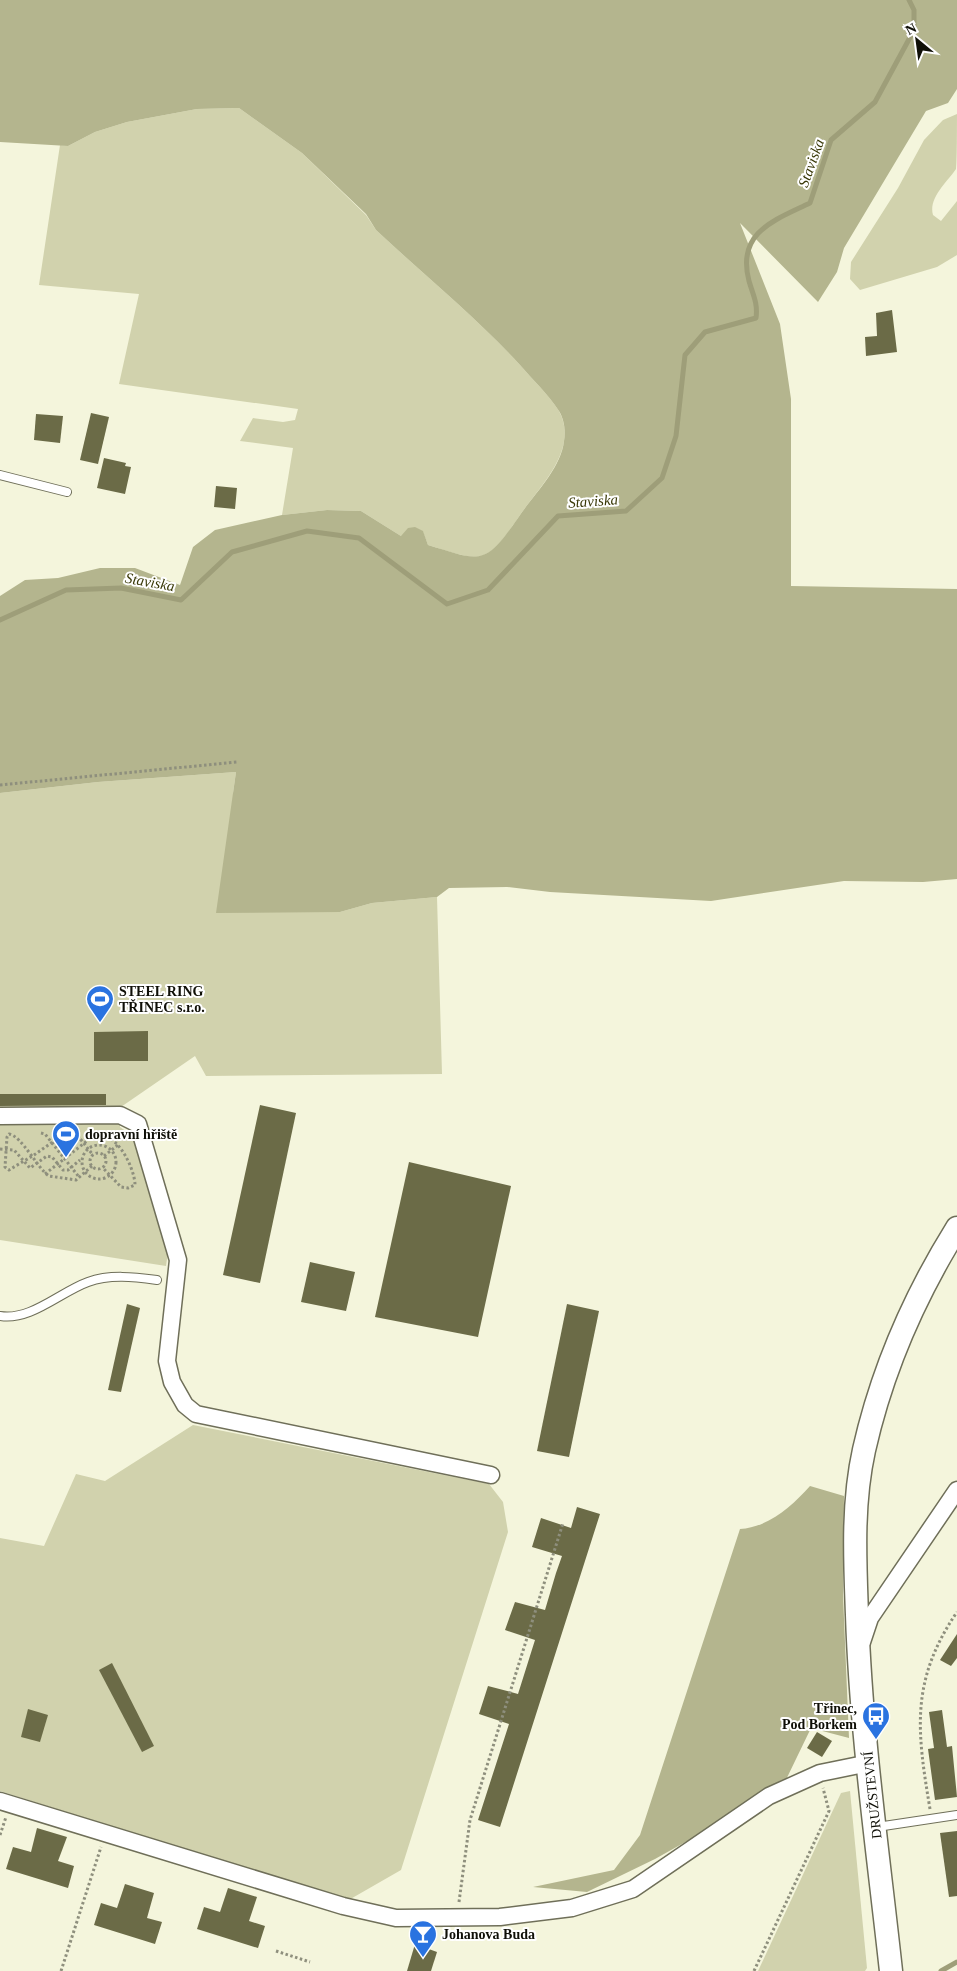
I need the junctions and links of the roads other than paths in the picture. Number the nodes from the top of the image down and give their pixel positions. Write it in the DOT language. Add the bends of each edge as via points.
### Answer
graph roads {
  1 [pos="0,475"];
  2 [pos="67,492"];
  3 [pos="0,1116"];
  4 [pos="957,1228"];
  5 [pos="157,1280"];
  6 [pos="0,1316"];
  7 [pos="491,1475"];
  8 [pos="957,1490"];
  9 [pos="858,1652"];
  10 [pos="869,1763"];
  11 [pos="0,1802"];
  12 [pos="957,1815"];
  13 [pos="875,1827"];
  14 [pos="891,1971"];
  1 -- 2 [label="lane"];
  3 -- 7 [label="street" via="120,1115 138,1124 178,1260 167,1361 172,1382 185,1405 196,1414"];
  4 -- 9 [label="street, DRUŽSTEVNÍ" via="908,1314 874,1408 858,1489 855,1527"];
  5 -- 6 [label="lane" via="127,1276 89,1281 33,1311 8,1318"];
  8 -- 9 [label="street" via="870,1618"];
  9 -- 10 [label="street, DRUŽSTEVNÍ"];
  10 -- 11 [label="street" via="820,1773 769,1796 633,1889 572,1908 500,1917 396,1918 342,1906"];
  10 -- 13 [label="street, DRUŽSTEVNÍ"];
  12 -- 13 [label="lane"];
  13 -- 14 [label="street, DRUŽSTEVNÍ"];
}
